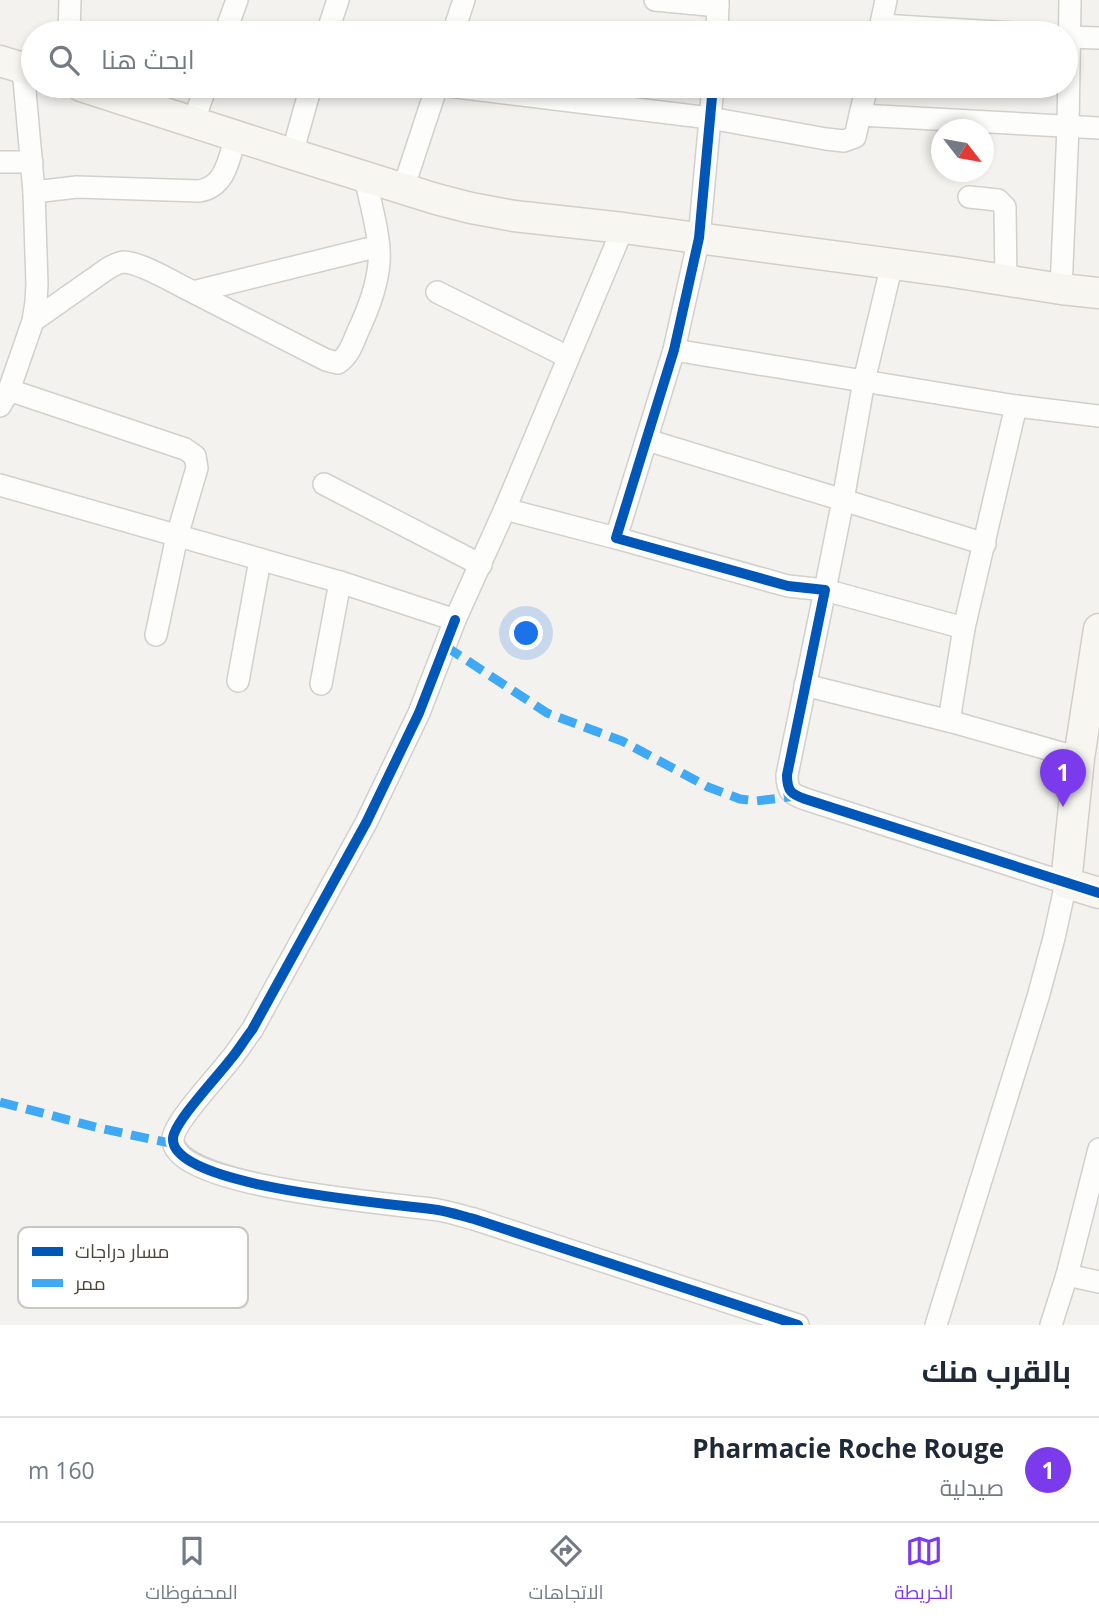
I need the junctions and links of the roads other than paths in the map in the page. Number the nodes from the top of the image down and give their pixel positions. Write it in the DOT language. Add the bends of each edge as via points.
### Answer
graph roads {
  1 [pos="70,0"];
  2 [pos="237,0"];
  3 [pos="338,0"];
  4 [pos="464,0"];
  5 [pos="655,0"];
  6 [pos="886,0"];
  7 [pos="1070,0"];
  8 [pos="718,3"];
  9 [pos="69,21"];
  10 [pos="229,21"];
  11 [pos="331,21"];
  12 [pos="457,21"];
  13 [pos="717,21"];
  14 [pos="882,21"];
  15 [pos="1069,21"];
  16 [pos="1078,37"];
  17 [pos="1099,38"];
  18 [pos="23,98"];
  19 [pos="117,98"];
  20 [pos="202,98"];
  21 [pos="308,98"];
  22 [pos="433,98"];
  23 [pos="546,98"];
  24 [pos="712,98"];
  25 [pos="864,98"];
  26 [pos="1068,98"];
  27 [pos="860,115"];
  28 [pos="710,118"];
  29 [pos="193,123"];
  30 [pos="1068,128"];
  31 [pos="1099,128"];
  32 [pos="236,136"];
  33 [pos="292,154"];
  34 [pos="0,162"];
  35 [pos="32,162"];
  36 [pos="365,177"];
  37 [pos="402,189"];
  38 [pos="34,192"];
  39 [pos="969,197"];
  40 [pos="623,228"];
  41 [pos="699,238"];
  42 [pos="379,246"];
  43 [pos="892,264"];
  44 [pos="1006,281"];
  45 [pos="1061,289"];
  46 [pos="193,292"];
  47 [pos="438,292"];
  48 [pos="1099,293"];
  49 [pos="33,321"];
  50 [pos="674,350"];
  51 [pos="568,357"];
  52 [pos="864,381"];
  53 [pos="5,398"];
  54 [pos="1016,406"];
  55 [pos="1099,416"];
  56 [pos="647,440"];
  57 [pos="324,484"];
  58 [pos="1,491"];
  59 [pos="843,500"];
  60 [pos="505,509"];
  61 [pos="177,536"];
  62 [pos="616,538"];
  63 [pos="985,544"];
  64 [pos="261,560"];
  65 [pos="481,565"];
  66 [pos="340,582"];
  67 [pos="825,590"];
  68 [pos="456,620"];
  69 [pos="964,628"];
  70 [pos="1099,629"];
  71 [pos="156,635"];
  72 [pos="238,681"];
  73 [pos="321,684"];
  74 [pos="805,685"];
  75 [pos="949,721"];
  76 [pos="1079,758"];
  77 [pos="1066,883"];
  78 [pos="1099,892"];
  79 [pos="1099,1149"];
  80 [pos="1067,1275"];
  81 [pos="1099,1282"];
  82 [pos="798,1325"];
  83 [pos="936,1325"];
  84 [pos="1051,1325"];
  1 -- 9 [label="street"];
  2 -- 10 [label="street"];
  3 -- 11 [label="street"];
  4 -- 12 [label="street"];
  5 -- 8 [label="street"];
  6 -- 14 [label="street"];
  7 -- 15 [label="street"];
  8 -- 13 [label="street"];
  16 -- 17 [label="street"];
  18 -- 35 [label="street"];
  19 -- 29 [label="street"];
  20 -- 29 [label="street"];
  21 -- 33 [label="street"];
  22 -- 37 [label="street"];
  23 -- 28 [label="street"];
  24 -- 28 [label="street"];
  25 -- 27 [label="street"];
  26 -- 30 [label="street"];
  27 -- 28 [label="street" via="855,137 844,141"];
  27 -- 30 [label="street"];
  28 -- 41 [label="street"];
  29 -- 32 [label="street"];
  30 -- 31 [label="street"];
  30 -- 45 [label="street"];
  32 -- 33 [label="street"];
  32 -- 38 [label="street" via="223,174 207,190 78,187"];
  33 -- 36 [label="street"];
  34 -- 35 [label="street"];
  35 -- 38 [label="street"];
  36 -- 37 [label="street"];
  36 -- 42 [label="street"];
  37 -- 40 [label="street" via="514,216"];
  38 -- 49 [label="street" via="37,284"];
  39 -- 44 [label="street" via="998,200 1005,207"];
  40 -- 41 [label="street"];
  40 -- 51 [label="street"];
  41 -- 43 [label="street"];
  41 -- 50 [label="street"];
  42 -- 46 [label="street"];
  42 -- 46 [label="street" via="369,303 348,353 338,363"];
  43 -- 44 [label="street"];
  43 -- 52 [label="street"];
  44 -- 45 [label="street"];
  45 -- 48 [label="street"];
  46 -- 49 [label="street" via="143,267 117,263"];
  47 -- 51 [label="street"];
  49 -- 53 [label="street"];
  50 -- 52 [label="street"];
  50 -- 56 [label="street"];
  51 -- 60 [label="street"];
  52 -- 54 [label="street"];
  52 -- 59 [label="street"];
  53 -- 61 [label="street" via="191,452 197,461 196,474"];
  54 -- 55 [label="street"];
  54 -- 63 [label="street"];
  56 -- 59 [label="street"];
  56 -- 62 [label="street"];
  57 -- 65 [label="street"];
  58 -- 61 [label="street"];
  59 -- 63 [label="street"];
  59 -- 67 [label="street"];
  60 -- 62 [label="street"];
  60 -- 65 [label="street"];
  61 -- 64 [label="street"];
  61 -- 71 [label="street"];
  62 -- 67 [label="street" via="777,584"];
  63 -- 69 [label="street"];
  64 -- 66 [label="street"];
  64 -- 72 [label="street"];
  65 -- 68 [label="street"];
  66 -- 68 [label="street"];
  66 -- 73 [label="street"];
  67 -- 69 [label="street"];
  67 -- 74 [label="street"];
  68 -- 82 [label="street" via="419,713 366,823 252,1030 179,1124 174,1144 194,1163 221,1174 287,1191 439,1210 474,1219"];
  69 -- 75 [label="street"];
  70 -- 76 [label="street"];
  74 -- 75 [label="street"];
  74 -- 77 [label="street" via="787,775 792,793"];
  75 -- 76 [label="street"];
  76 -- 77 [label="street"];
  77 -- 78 [label="street"];
  77 -- 83 [label="street" via="1038,997"];
  79 -- 80 [label="street"];
  80 -- 81 [label="street"];
  80 -- 84 [label="street"];
}
